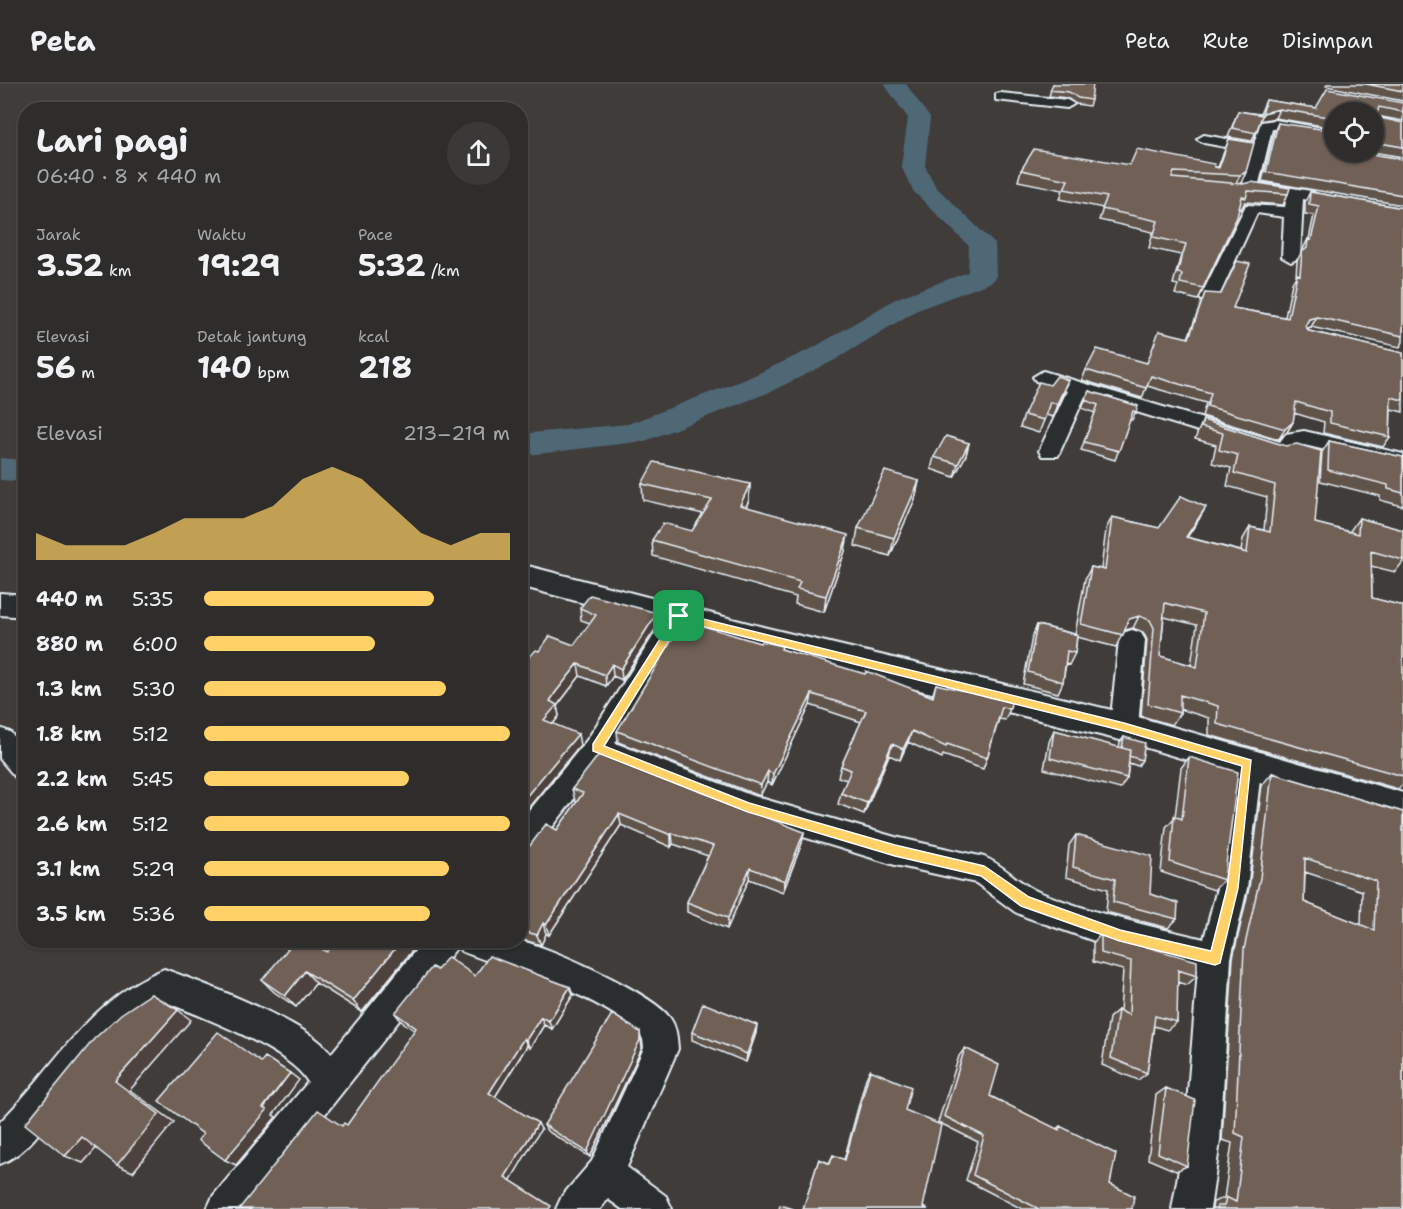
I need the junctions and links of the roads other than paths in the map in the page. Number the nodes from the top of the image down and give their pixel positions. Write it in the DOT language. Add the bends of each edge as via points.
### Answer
graph roads {
  1 [pos="1001,97"];
  2 [pos="1067,103"];
  3 [pos="1324,132"];
  4 [pos="1204,139"];
  5 [pos="1259,149"];
  6 [pos="1296,193"];
  7 [pos="1327,199"];
  8 [pos="1292,213"];
  9 [pos="1291,257"];
  10 [pos="1209,298"];
  11 [pos="1042,377"];
  12 [pos="1078,389"];
  13 [pos="1050,451"];
  14 [pos="1403,461"];
  15 [pos="528,577"];
  16 [pos="0,604"];
  17 [pos="18,605"];
  18 [pos="679,616"];
  19 [pos="1132,640"];
  20 [pos="1124,727"];
  21 [pos="0,741"];
  22 [pos="597,748"];
  23 [pos="18,760"];
  24 [pos="1248,763"];
  25 [pos="1403,809"];
  26 [pos="528,835"];
  27 [pos="438,948"];
  28 [pos="492,948"];
  29 [pos="1215,958"];
  30 [pos="328,1084"];
  31 [pos="0,1146"];
  32 [pos="604,1174"];
  33 [pos="226,1209"];
  34 [pos="575,1209"];
  35 [pos="653,1209"];
  36 [pos="1191,1209"];
  1 -- 2 [label="street"];
  3 -- 5 [label="street" via="1269,123"];
  4 -- 5 [label="street"];
  5 -- 6 [label="street" via="1250,188"];
  6 -- 7 [label="street"];
  6 -- 8 [label="street"];
  8 -- 9 [label="street"];
  8 -- 10 [label="street" via="1252,208"];
  11 -- 12 [label="street"];
  12 -- 13 [label="street"];
  12 -- 14 [label="street" via="1279,449 1289,448 1293,440 1304,438"];
  15 -- 18 [label="street"];
  16 -- 17 [label="street"];
  18 -- 20 [label="street"];
  18 -- 22 [label="street"];
  19 -- 20 [label="street"];
  20 -- 24 [label="street"];
  21 -- 23 [label="street"];
  22 -- 26 [label="street"];
  22 -- 29 [label="street" via="748,807 885,848 984,871 1026,902 1120,935"];
  24 -- 25 [label="street"];
  24 -- 29 [label="street" via="1232,888"];
  27 -- 30 [label="street"];
  28 -- 32 [label="street" via="629,1003 659,1032 661,1049"];
  29 -- 36 [label="street" via="1202,1141"];
  30 -- 31 [label="street" via="315,1060 292,1044 229,1010 164,985 121,1012 64,1071 13,1137"];
  30 -- 33 [label="street"];
  32 -- 34 [label="street"];
  32 -- 35 [label="street"];
}
